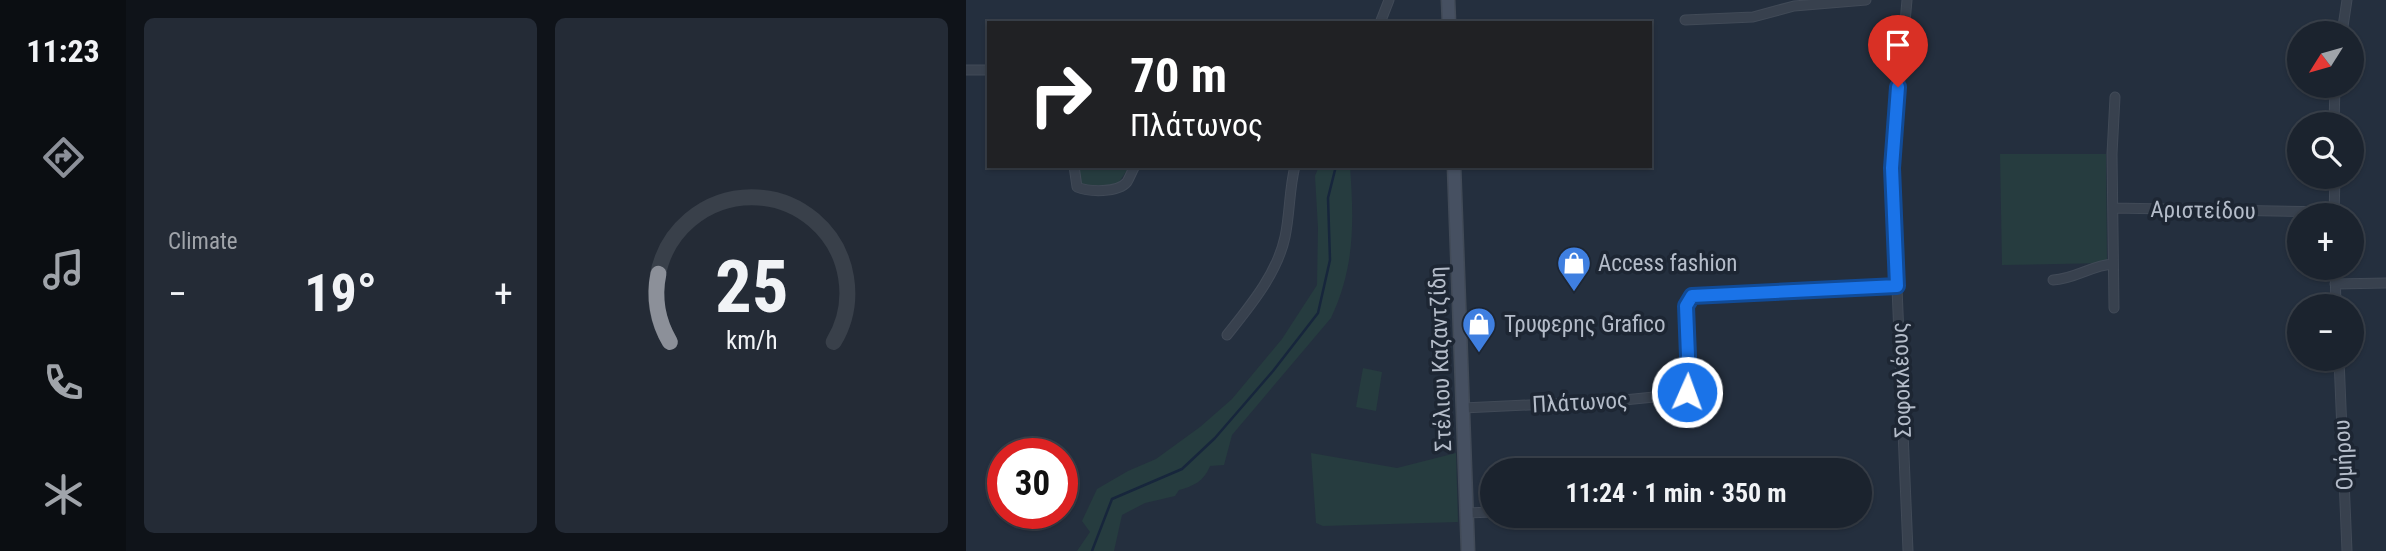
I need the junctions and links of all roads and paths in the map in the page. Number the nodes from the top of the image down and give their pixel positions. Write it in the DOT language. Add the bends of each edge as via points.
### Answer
graph roads {
  1 [pos="1389,0"];
  2 [pos="1448,0"];
  3 [pos="1866,0"];
  4 [pos="1907,0"];
  5 [pos="2347,0"];
  6 [pos="1685,20"];
  7 [pos="1381,21"];
  8 [pos="1449,21"];
  9 [pos="2344,21"];
  10 [pos="966,69"];
  11 [pos="987,70"];
  12 [pos="2115,97"];
  13 [pos="1074,168"];
  14 [pos="1134,168"];
  15 [pos="1295,168"];
  16 [pos="1454,168"];
  17 [pos="2113,208"];
  18 [pos="2287,213"];
  19 [pos="2113,264"];
  20 [pos="2335,280"];
  21 [pos="2053,281"];
  22 [pos="2386,283"];
  23 [pos="2335,284"];
  24 [pos="1897,286"];
  25 [pos="2335,294"];
  26 [pos="2114,308"];
  27 [pos="1227,335"];
  28 [pos="2340,371"];
  29 [pos="1463,408"];
  30 [pos="1480,512"];
  31 [pos="1466,513"];
  32 [pos="1468,551"];
  33 [pos="1908,551"];
  34 [pos="2347,551"];
  1 -- 7 [label="street"];
  2 -- 8 [label="main road"];
  3 -- 6 [label="street" via="1794,6 1753,17"];
  4 -- 24 [label="street, Σοφοκλέους" via="1892,152"];
  5 -- 9 [label="street"];
  10 -- 11 [label="street"];
  12 -- 17 [label="street"];
  13 -- 14 [label="street" via="1077,187 1084,189 1120,188"];
  15 -- 27 [label="street" via="1281,250 1265,283"];
  16 -- 29 [label="main road, Στέλιου Καζαντζίδη"];
  17 -- 18 [label="street, Αριστείδου"];
  17 -- 19 [label="street"];
  19 -- 21 [label="street"];
  19 -- 26 [label="street"];
  20 -- 23 [label="street"];
  22 -- 23 [label="street"];
  23 -- 25 [label="street"];
  24 -- 29 [label="street, Πλάτωνος" via="1692,296 1686,306 1689,381 1685,394"];
  24 -- 33 [label="street, Σοφοκλέους"];
  28 -- 34 [label="street, Ομήρου"];
  29 -- 31 [label="main road, Στέλιου Καζαντζίδη"];
  30 -- 31 [label="street"];
  31 -- 32 [label="main road, Στέλιου Καζαντζίδη"];
}
